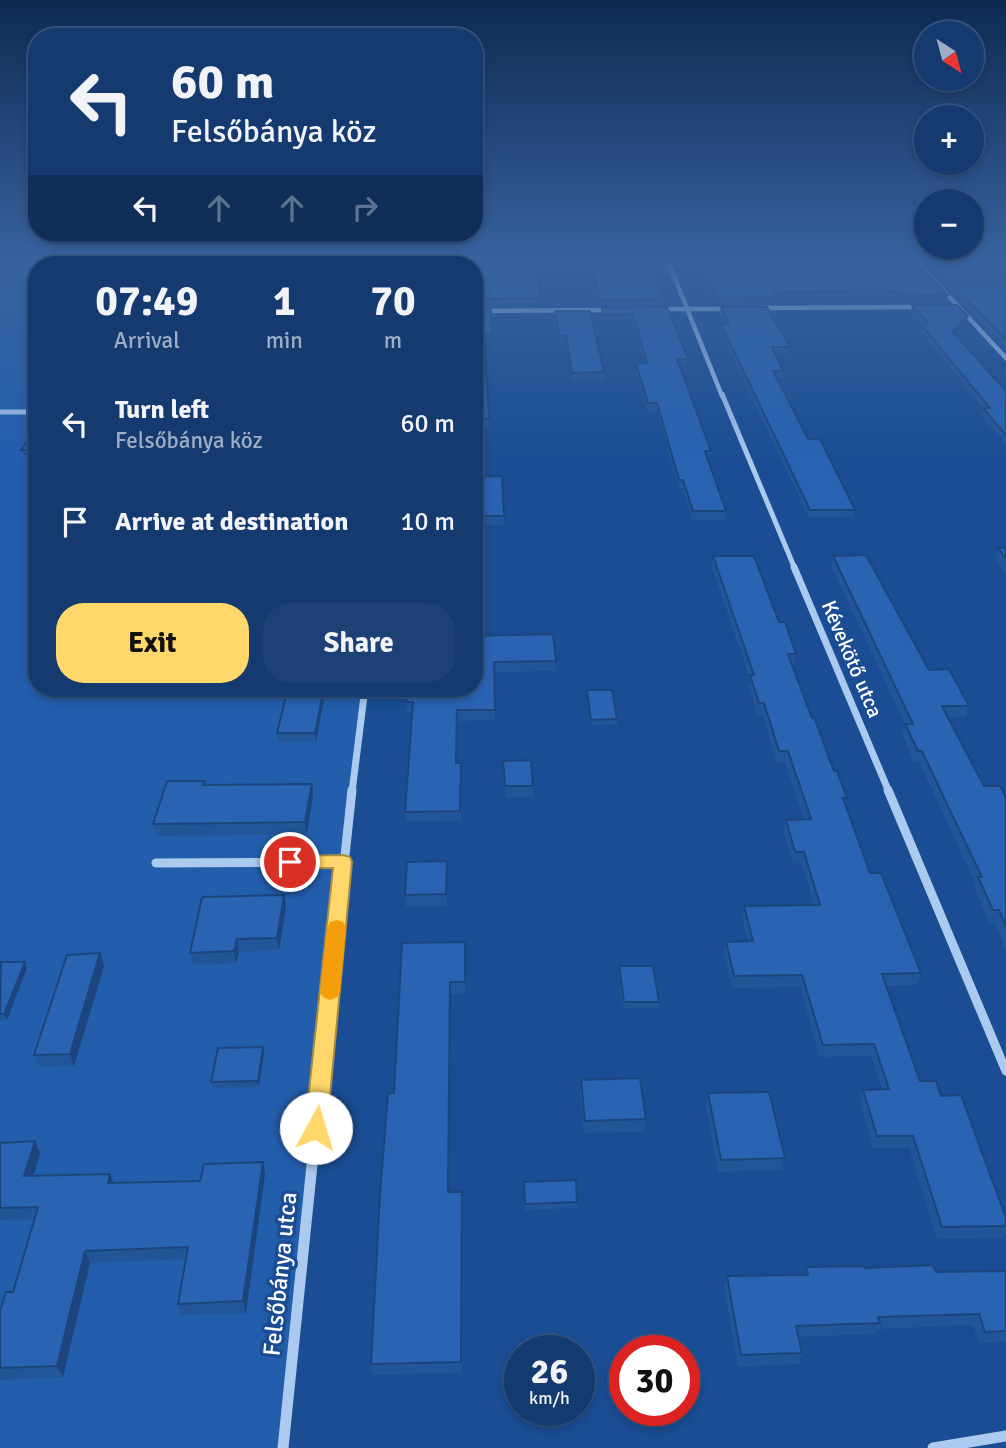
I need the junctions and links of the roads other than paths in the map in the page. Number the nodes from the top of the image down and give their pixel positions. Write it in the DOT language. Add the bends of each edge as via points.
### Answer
graph roads {
  1 [pos="694,329"];
  2 [pos="979,329"];
  3 [pos="1006,358"];
  4 [pos="0,412"];
  5 [pos="28,412"];
  6 [pos="364,697"];
  7 [pos="343,862"];
  8 [pos="156,863"];
  9 [pos="1006,1071"];
  10 [pos="1006,1436"];
  11 [pos="283,1448"];
  12 [pos="933,1448"];
  1 -- 9 [label="street, Kévekötő utca"];
  2 -- 3 [label="street"];
  4 -- 5 [label="street"];
  6 -- 7 [label="street, Felsőbánya utca"];
  7 -- 8 [label="street"];
  7 -- 11 [label="street, Felsőbánya utca"];
  10 -- 12 [label="street"];
}
